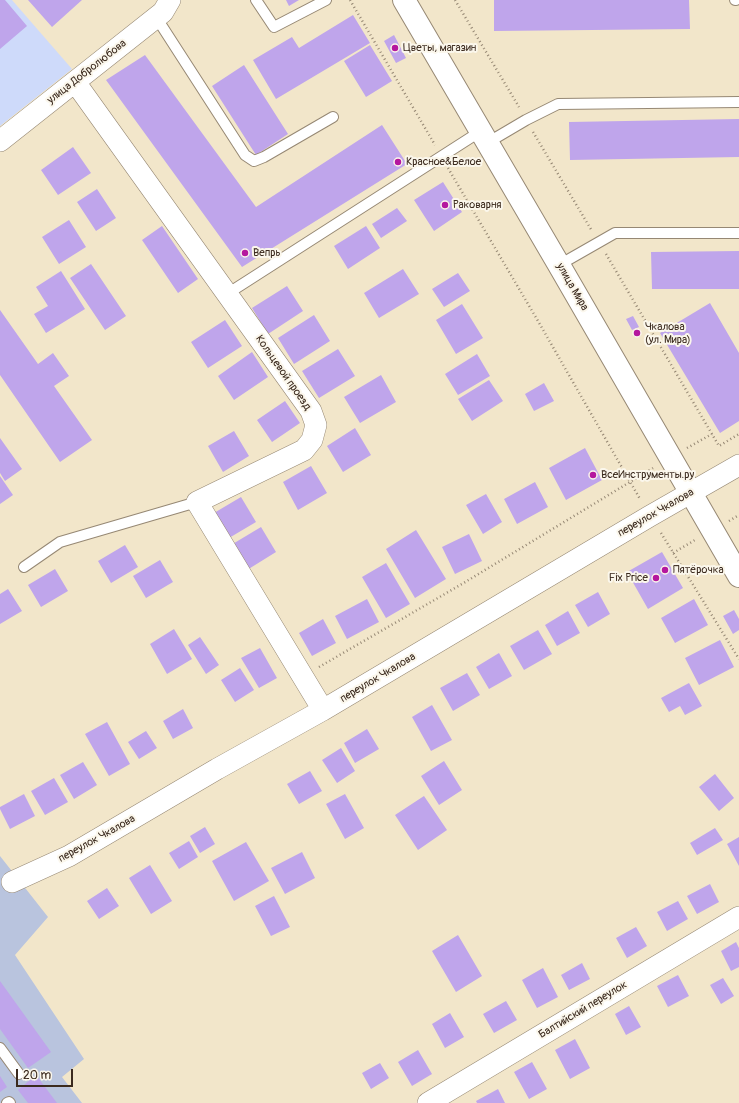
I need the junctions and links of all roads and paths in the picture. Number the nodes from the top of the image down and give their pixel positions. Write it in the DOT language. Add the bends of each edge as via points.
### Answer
graph roads {
  1 [pos="256,0"];
  2 [pos="326,0"];
  3 [pos="350,0"];
  4 [pos="404,0"];
  5 [pos="162,7"];
  6 [pos="75,82"];
  7 [pos="739,102"];
  8 [pos="333,117"];
  9 [pos="484,137"];
  10 [pos="0,141"];
  11 [pos="442,156"];
  12 [pos="739,233"];
  13 [pos="559,265"];
  14 [pos="227,294"];
  15 [pos="712,434"];
  16 [pos="670,458"];
  17 [pos="739,465"];
  18 [pos="629,482"];
  19 [pos="690,493"];
  20 [pos="197,502"];
  21 [pos="650,516"];
  22 [pos="24,567"];
  23 [pos="739,576"];
  24 [pos="739,659"];
  25 [pos="317,668"];
  26 [pos="323,710"];
  27 [pos="6,884"];
  28 [pos="739,917"];
  29 [pos="0,1048"];
  30 [pos="19,1074"];
  31 [pos="7,1103"];
  32 [pos="10,1103"];
  33 [pos="428,1103"];
  1 -- 2 [label="lane" via="274,27"];
  3 -- 11 [label="path"];
  4 -- 9 [label="main road, улица Мира"];
  5 -- 6 [label="street, улица Добролюбова"];
  5 -- 8 [label="lane" via="245,154 254,161"];
  6 -- 10 [label="street, улица Добролюбова"];
  6 -- 14 [label="street, Кольцевой проезд"];
  7 -- 9 [label="lane" via="558,104"];
  9 -- 11 [label="lane"];
  9 -- 13 [label="main road, улица Мира"];
  11 -- 14 [label="lane"];
  11 -- 18 [label="path"];
  12 -- 13 [label="lane" via="615,233"];
  13 -- 16 [label="main road, улица Мира"];
  14 -- 20 [label="street, Кольцевой проезд" via="311,411 316,424 312,440 304,450"];
  15 -- 16 [label="path"];
  16 -- 18 [label="path"];
  16 -- 19 [label="main road, улица Мира"];
  17 -- 19 [label="street, переулок Чкалова"];
  18 -- 21 [label="path"];
  18 -- 25 [label="path"];
  19 -- 21 [label="street, переулок Чкалова"];
  19 -- 23 [label="main road, улица Мира"];
  20 -- 22 [label="lane" via="60,542"];
  20 -- 26 [label="street"];
  21 -- 24 [label="path"];
  21 -- 26 [label="street, переулок Чкалова"];
  26 -- 27 [label="street, переулок Чкалова" via="69,856"];
  28 -- 33 [label="street, Балтийский переулок"];
  29 -- 30 [label="lane"];
  31 -- 32 [label="lane"];
}
